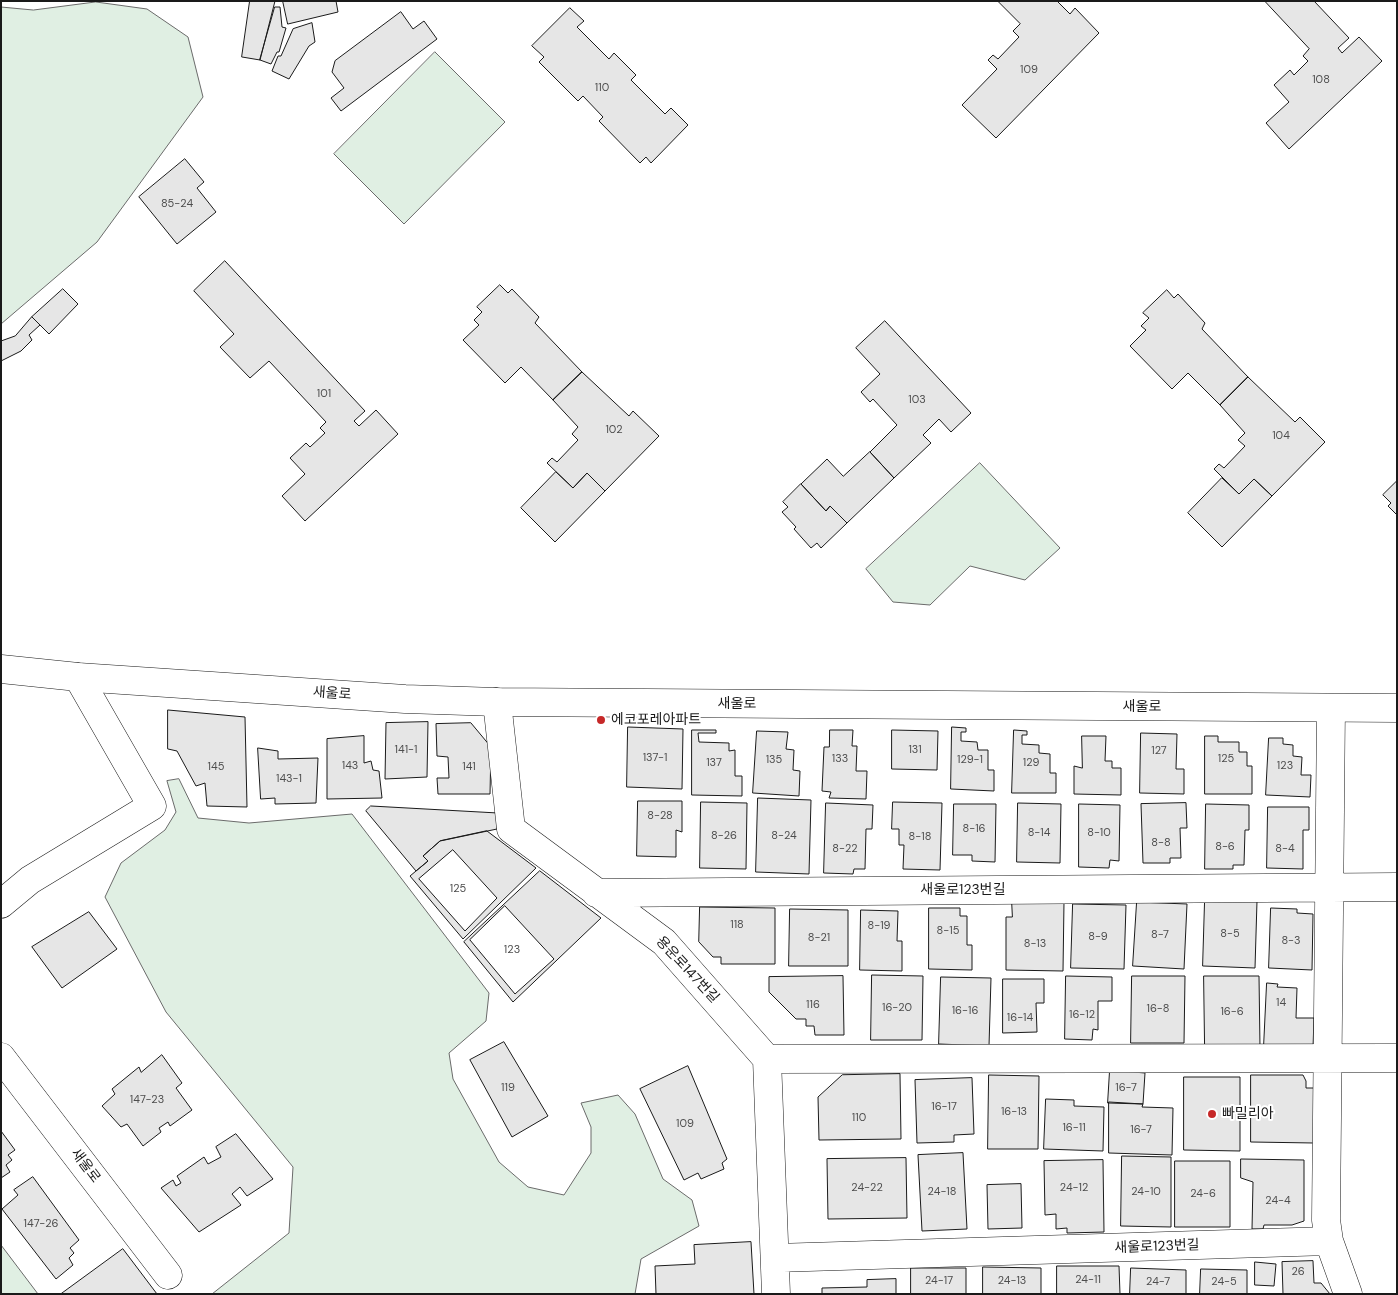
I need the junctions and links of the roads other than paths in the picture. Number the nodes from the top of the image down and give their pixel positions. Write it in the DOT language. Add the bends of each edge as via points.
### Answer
graph roads {
  1 [pos="1,669"];
  2 [pos="78,677"];
  3 [pos="497,702"];
  4 [pos="1331,708"];
  5 [pos="1397,708"];
  6 [pos="1397,887"];
  7 [pos="1330,888"];
  8 [pos="596,893"];
  9 [pos="1,904"];
  10 [pos="1,1057"];
  11 [pos="1329,1058"];
  12 [pos="1397,1058"];
  13 [pos="767,1059"];
  14 [pos="1328,1241"];
  15 [pos="775,1258"];
  16 [pos="168,1275"];
  17 [pos="776,1294"];
  18 [pos="1348,1294"];
  1 -- 2 [label="street, 새울로"];
  2 -- 3 [label="street, 새울로"];
  2 -- 9 [label="street" via="152,806 30,880"];
  3 -- 4 [label="street, 새울로"];
  3 -- 8 [label="street, 용운로147번길" via="511,829"];
  4 -- 5 [label="street, 새울로"];
  4 -- 7 [label="street"];
  6 -- 7 [label="street, 새울로123번길"];
  7 -- 8 [label="street, 새울로123번길"];
  7 -- 11 [label="street"];
  8 -- 13 [label="street, 용운로147번길" via="664,942"];
  10 -- 16 [label="street, 새울로"];
  11 -- 12 [label="street"];
  11 -- 13 [label="street"];
  11 -- 14 [label="street"];
  13 -- 15 [label="street"];
  14 -- 15 [label="street, 새울로123번길"];
  14 -- 18 [label="street"];
  15 -- 17 [label="street"];
}
